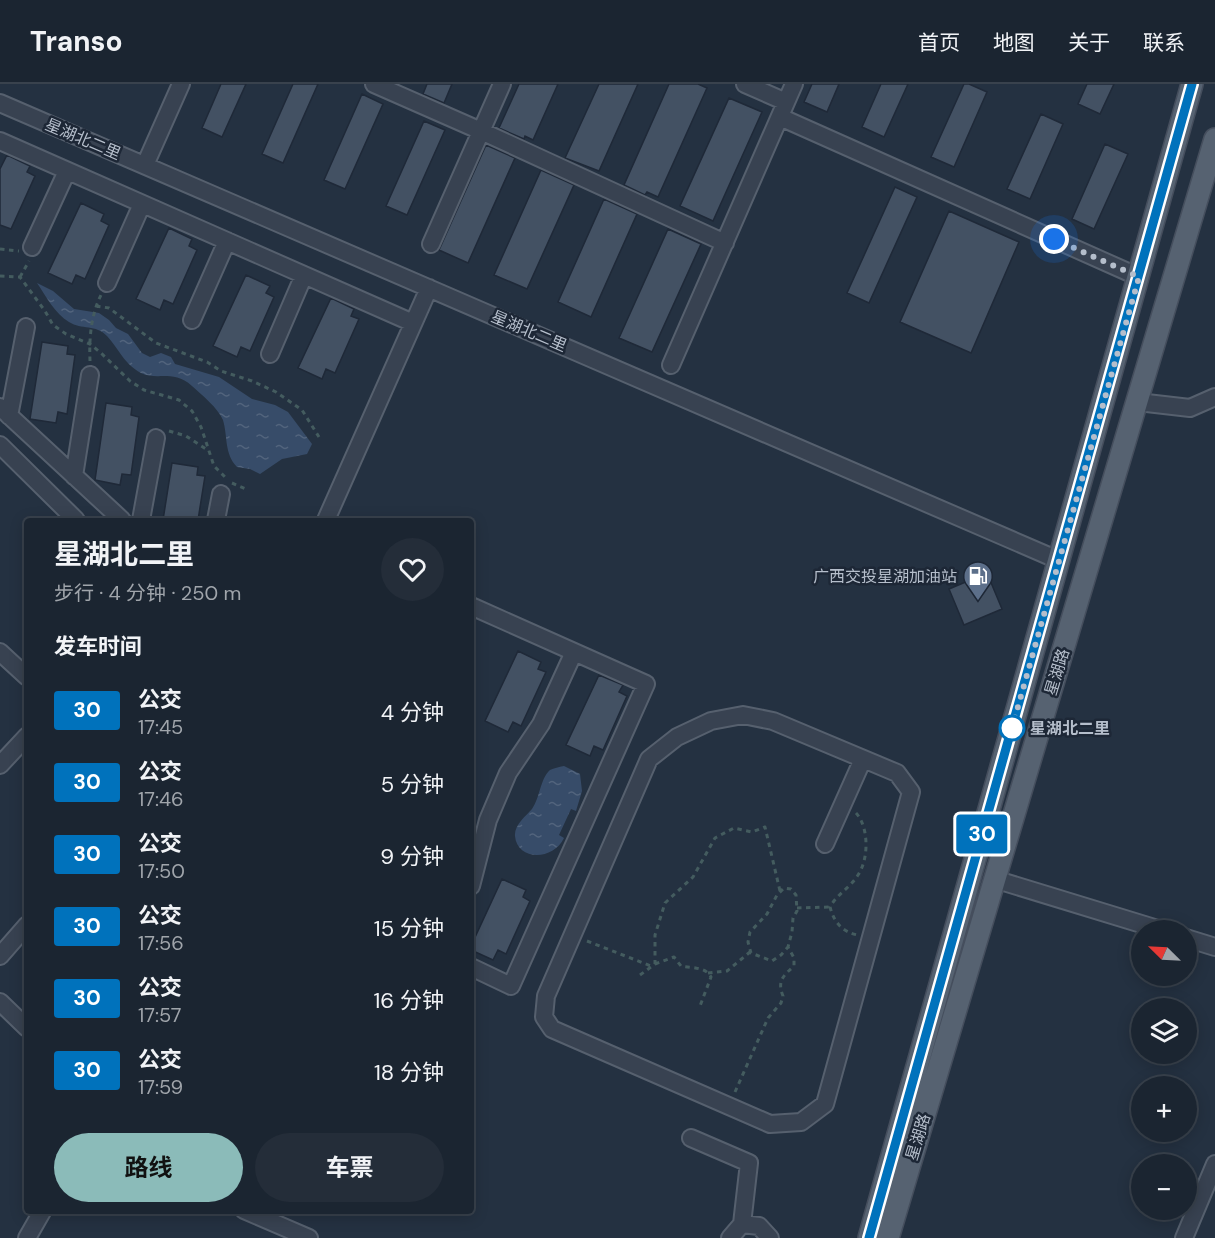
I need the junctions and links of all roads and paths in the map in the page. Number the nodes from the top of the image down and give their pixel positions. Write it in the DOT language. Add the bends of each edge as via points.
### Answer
graph roads {
  1 [pos="181,84"];
  2 [pos="374,84"];
  3 [pos="502,84"];
  4 [pos="745,84"];
  5 [pos="794,84"];
  6 [pos="1192,84"];
  7 [pos="0,103"];
  8 [pos="783,110"];
  9 [pos="482,130"];
  10 [pos="1215,140"];
  11 [pos="0,141"];
  12 [pos="145,165"];
  13 [pos="67,171"];
  14 [pos="142,204"];
  15 [pos="227,241"];
  16 [pos="725,243"];
  17 [pos="431,244"];
  18 [pos="32,247"];
  19 [pos="304,275"];
  20 [pos="0,276"];
  21 [pos="1139,277"];
  22 [pos="107,283"];
  23 [pos="429,288"];
  24 [pos="192,320"];
  25 [pos="413,324"];
  26 [pos="26,327"];
  27 [pos="90,344"];
  28 [pos="270,354"];
  29 [pos="671,365"];
  30 [pos="90,375"];
  31 [pos="1215,396"];
  32 [pos="1138,402"];
  33 [pos="5,411"];
  34 [pos="319,437"];
  35 [pos="156,438"];
  36 [pos="0,445"];
  37 [pos="208,449"];
  38 [pos="74,476"];
  39 [pos="246,489"];
  40 [pos="221,494"];
  41 [pos="74,518"];
  42 [pos="120,518"];
  43 [pos="141,518"];
  44 [pos="216,518"];
  45 [pos="327,518"];
  46 [pos="1059,560"];
  47 [pos="474,607"];
  48 [pos="0,652"];
  49 [pos="574,652"];
  50 [pos="24,674"];
  51 [pos="24,739"];
  52 [pos="863,759"];
  53 [pos="0,765"];
  54 [pos="843,804"];
  55 [pos="825,844"];
  56 [pos="474,874"];
  57 [pos="994,879"];
  58 [pos="780,891"];
  59 [pos="830,907"];
  60 [pos="797,908"];
  61 [pos="1131,921"];
  62 [pos="24,928"];
  63 [pos="571,935"];
  64 [pos="871,938"];
  65 [pos="1197,941"];
  66 [pos="788,947"];
  67 [pos="1215,947"];
  68 [pos="750,951"];
  69 [pos="0,956"];
  70 [pos="653,965"];
  71 [pos="474,968"];
  72 [pos="708,973"];
  73 [pos="640,975"];
  74 [pos="0,1002"];
  75 [pos="700,1006"];
  76 [pos="24,1025"];
  77 [pos="734,1094"];
  78 [pos="691,1138"];
  79 [pos="1215,1164"];
  80 [pos="41,1214"];
  81 [pos="253,1214"];
  82 [pos="742,1224"];
  83 [pos="27,1238"];
  84 [pos="309,1238"];
  85 [pos="730,1238"];
  86 [pos="770,1238"];
  87 [pos="869,1238"];
  88 [pos="888,1238"];
  89 [pos="1184,1238"];
  1 -- 12 [label="street"];
  2 -- 9 [label="street"];
  3 -- 9 [label="street"];
  4 -- 8 [label="street"];
  5 -- 8 [label="street"];
  6 -- 21 [label="main road, 星湖路"];
  7 -- 12 [label="street, 星湖北二里"];
  8 -- 16 [label="street"];
  8 -- 21 [label="street"];
  9 -- 16 [label="street"];
  9 -- 17 [label="street"];
  10 -- 32 [label="main road, 星湖路"];
  11 -- 13 [label="street"];
  12 -- 23 [label="street, 星湖北二里"];
  13 -- 14 [label="street"];
  13 -- 18 [label="street"];
  14 -- 15 [label="street"];
  14 -- 22 [label="street"];
  15 -- 19 [label="street"];
  15 -- 24 [label="street"];
  16 -- 29 [label="street"];
  19 -- 25 [label="street"];
  19 -- 28 [label="street"];
  20 -- 27 [label="path" via="20,277 53,325"];
  21 -- 46 [label="main road, 星湖路"];
  23 -- 25 [label="street"];
  23 -- 46 [label="street, 星湖北二里"];
  25 -- 45 [label="street"];
  26 -- 33 [label="street"];
  27 -- 30 [label="path"];
  27 -- 34 [label="path" via="96,306 109,308 156,343 276,392 302,410"];
  27 -- 37 [label="path" via="130,381 144,390 179,400 192,411"];
  30 -- 38 [label="street"];
  31 -- 32 [label="street" via="1190,408"];
  32 -- 57 [label="main road, 星湖路"];
  33 -- 38 [label="street"];
  35 -- 37 [label="path" via="162,431 172,431"];
  35 -- 43 [label="street"];
  36 -- 41 [label="street"];
  37 -- 39 [label="path" via="214,466 225,478"];
  38 -- 42 [label="street"];
  40 -- 44 [label="street"];
  46 -- 87 [label="main road, 星湖路"];
  47 -- 49 [label="street"];
  48 -- 50 [label="street"];
  49 -- 56 [label="street" via="542,724 508,773 488,820"];
  49 -- 71 [label="street" via="646,684 511,986"];
  51 -- 53 [label="street"];
  52 -- 54 [label="street"];
  52 -- 63 [label="street" via="773,721 743,715 711,721 677,737 649,759"];
  52 -- 64 [label="street" via="897,774 911,792"];
  54 -- 55 [label="street"];
  54 -- 59 [label="path" via="862,820 864,863"];
  57 -- 61 [label="street"];
  57 -- 88 [label="main road, 星湖路"];
  58 -- 60 [label="path" via="791,889"];
  58 -- 68 [label="path" via="767,914 750,932"];
  58 -- 70 [label="path" via="765,827 752,832 734,828 715,837 693,877 665,903 655,934"];
  59 -- 60 [label="path"];
  59 -- 64 [label="path" via="838,926 848,933"];
  60 -- 66 [label="path"];
  62 -- 69 [label="street"];
  63 -- 64 [label="street" via="546,996 544,1017 552,1029 770,1124 801,1122 825,1104"];
  63 -- 70 [label="path"];
  65 -- 67 [label="street"];
  66 -- 68 [label="path" via="772,961"];
  66 -- 77 [label="path" via="794,966 781,981 781,1003 768,1018"];
  68 -- 72 [label="path" via="727,971"];
  70 -- 72 [label="path" via="674,957 681,966"];
  70 -- 73 [label="path"];
  72 -- 75 [label="path" via="711,977"];
  74 -- 76 [label="street"];
  78 -- 82 [label="street" via="749,1162"];
  79 -- 89 [label="street"];
  80 -- 83 [label="street"];
  81 -- 84 [label="street"];
  82 -- 85 [label="street"];
  82 -- 86 [label="street" via="759,1226"];
}
